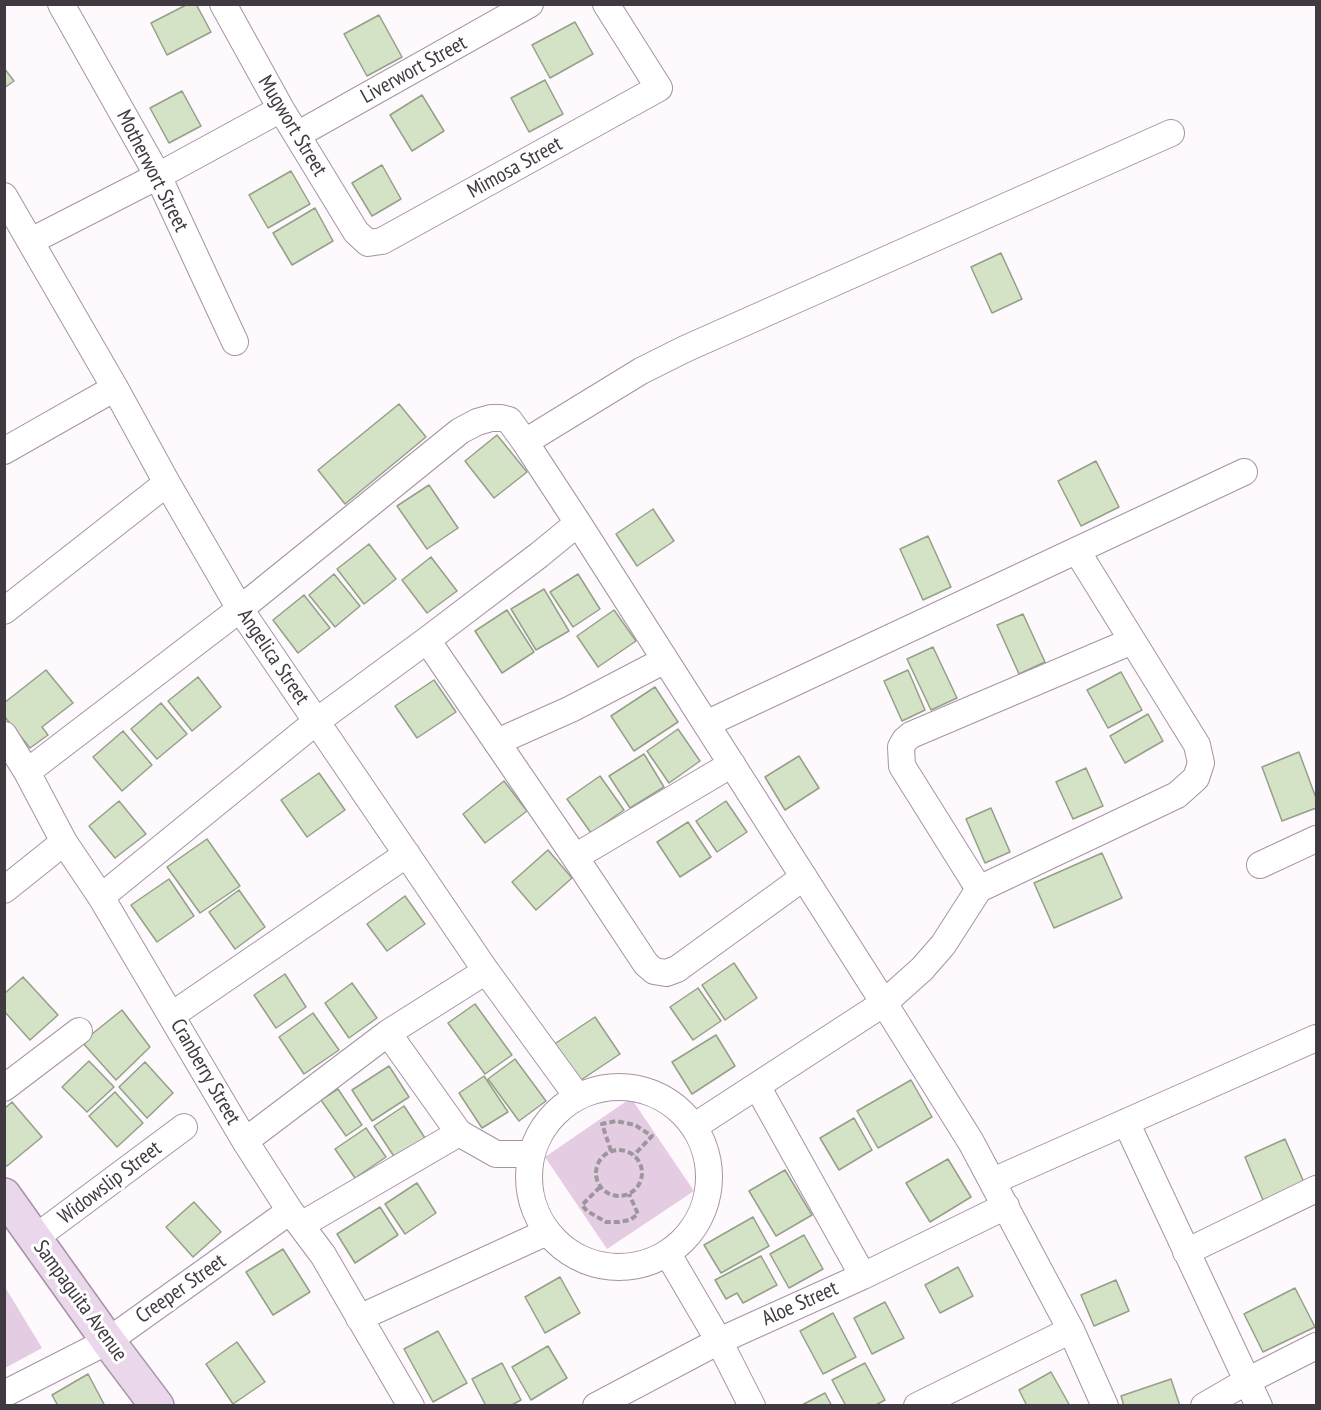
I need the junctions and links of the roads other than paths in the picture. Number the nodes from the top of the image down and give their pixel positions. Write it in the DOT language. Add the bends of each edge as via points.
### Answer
graph roads {
  1 [pos="61,4"];
  2 [pos="223,4"];
  3 [pos="530,4"];
  4 [pos="606,4"];
  5 [pos="281,109"];
  6 [pos="1171,133"];
  7 [pos="297,135"];
  8 [pos="158,176"];
  9 [pos="4,196"];
  10 [pos="31,242"];
  11 [pos="368,243"];
  12 [pos="235,342"];
  13 [pos="115,388"];
  14 [pos="525,442"];
  15 [pos="4,451"];
  16 [pos="1244,472"];
  17 [pos="167,483"];
  18 [pos="578,523"];
  19 [pos="1077,551"];
  20 [pos="240,609"];
  21 [pos="4,611"];
  22 [pos="427,640"];
  23 [pos="1132,641"];
  24 [pos="665,660"];
  25 [pos="317,722"];
  26 [pos="706,724"];
  27 [pos="4,735"];
  28 [pos="497,742"];
  29 [pos="732,764"];
  30 [pos="27,772"];
  31 [pos="1317,839"];
  32 [pos="64,842"];
  33 [pos="407,854"];
  34 [pos="575,857"];
  35 [pos="1260,865"];
  36 [pos="804,877"];
  37 [pos="979,889"];
  38 [pos="4,890"];
  39 [pos="101,897"];
  40 [pos="486,970"];
  41 [pos="884,1003"];
  42 [pos="172,1015"];
  43 [pos="78,1031"];
  44 [pos="388,1033"];
  45 [pos="1317,1038"];
  46 [pos="758,1086"];
  47 [pos="4,1088"];
  48 [pos="577,1096"];
  49 [pos="1126,1122"];
  50 [pos="695,1126"];
  51 [pos="184,1127"];
  52 [pos="459,1133"];
  53 [pos="245,1141"];
  54 [pos="532,1154"];
  55 [pos="993,1181"];
  56 [pos="1317,1189"];
  57 [pos="4,1195"];
  58 [pos="1006,1206"];
  59 [pos="296,1218"];
  60 [pos="547,1232"];
  61 [pos="35,1238"];
  62 [pos="1186,1252"];
  63 [pos="668,1254"];
  64 [pos="863,1276"];
  65 [pos="359,1318"];
  66 [pos="1071,1330"];
  67 [pos="108,1341"];
  68 [pos="719,1341"];
  69 [pos="1317,1346"];
  70 [pos="1247,1381"];
  71 [pos="4,1394"];
  72 [pos="157,1406"];
  73 [pos="411,1406"];
  74 [pos="596,1406"];
  75 [pos="752,1406"];
  76 [pos="917,1406"];
  77 [pos="1105,1406"];
  78 [pos="1204,1406"];
  79 [pos="1259,1406"];
  1 -- 8 [label="street, Motherwort Street"];
  2 -- 5 [label="street, Mugwort Street"];
  3 -- 7 [label="street, Liverwort Street"];
  4 -- 11 [label="street, Mimosa Street" via="659,88 382,241"];
  5 -- 7 [label="street, Mugwort Street"];
  5 -- 8 [label="street"];
  6 -- 14 [label="street" via="676,354"];
  7 -- 11 [label="street, Mugwort Street" via="356,232"];
  8 -- 10 [label="street"];
  8 -- 12 [label="street, Motherwort Street"];
  9 -- 10 [label="street, Angelica Street"];
  10 -- 13 [label="street, Angelica Street"];
  13 -- 15 [label="street"];
  13 -- 17 [label="street, Angelica Street"];
  14 -- 18 [label="street"];
  14 -- 20 [label="street" via="509,420 501,418 477,422 460,431"];
  16 -- 19 [label="street"];
  17 -- 20 [label="street, Angelica Street"];
  17 -- 21 [label="street"];
  18 -- 22 [label="street"];
  18 -- 24 [label="street"];
  19 -- 23 [label="street"];
  19 -- 26 [label="street"];
  20 -- 25 [label="street, Angelica Street"];
  20 -- 30 [label="street"];
  22 -- 25 [label="street"];
  22 -- 28 [label="street"];
  23 -- 37 [label="street" via="1197,745 1201,763 1196,778 1177,795"];
  23 -- 37 [label="street" via="905,740 901,747 902,766"];
  24 -- 26 [label="street"];
  24 -- 28 [label="street"];
  25 -- 33 [label="street, Angelica Street"];
  25 -- 39 [label="street"];
  26 -- 29 [label="street"];
  27 -- 30 [label="street, Cranberry Street"];
  28 -- 34 [label="street"];
  29 -- 34 [label="street"];
  29 -- 36 [label="street"];
  30 -- 32 [label="street, Cranberry Street"];
  31 -- 35 [label="street"];
  32 -- 38 [label="street"];
  32 -- 39 [label="street, Cranberry Street"];
  33 -- 40 [label="street, Angelica Street"];
  33 -- 42 [label="street"];
  34 -- 36 [label="street" via="646,964 654,971 666,973"];
  36 -- 41 [label="street"];
  37 -- 41 [label="street" via="944,945"];
  39 -- 42 [label="street, Cranberry Street"];
  40 -- 44 [label="street"];
  40 -- 48 [label="street, Angelica Street"];
  41 -- 46 [label="street"];
  41 -- 55 [label="street"];
  42 -- 53 [label="street, Cranberry Street"];
  43 -- 47 [label="street"];
  44 -- 52 [label="street"];
  44 -- 53 [label="street"];
  45 -- 49 [label="street"];
  46 -- 50 [label="street"];
  46 -- 64 [label="street"];
  48 -- 50 [label="street" via="609,1086 636,1088 661,1097"];
  48 -- 54 [label="street" via="542,1129"];
  49 -- 55 [label="street"];
  49 -- 62 [label="street"];
  50 -- 63 [label="street" via="708,1160 710,1188 703,1214 688,1237"];
  51 -- 61 [label="street, Widowslip Street"];
  52 -- 54 [label="street" via="496,1154"];
  52 -- 59 [label="street, Creeper Street"];
  53 -- 59 [label="street, Cranberry Street"];
  54 -- 60 [label="street" via="529,1181 534,1208"];
  55 -- 58 [label="street"];
  56 -- 62 [label="street"];
  57 -- 61 [label="main road, Sampaguita Avenue"];
  58 -- 64 [label="street, Aloe Street"];
  58 -- 66 [label="street"];
  59 -- 65 [label="street, Cranberry Street" via="323,1255"];
  59 -- 67 [label="street, Creeper Street"];
  60 -- 63 [label="street" via="566,1251 590,1264 616,1269 643,1266"];
  60 -- 65 [label="street"];
  61 -- 67 [label="main road, Sampaguita Avenue"];
  62 -- 70 [label="street"];
  63 -- 68 [label="street"];
  64 -- 68 [label="street, Aloe Street"];
  65 -- 73 [label="street, Cranberry Street"];
  66 -- 76 [label="street"];
  66 -- 77 [label="street"];
  67 -- 71 [label="street, Creeper Street"];
  67 -- 72 [label="main road, Sampaguita Avenue"];
  68 -- 74 [label="street, Aloe Street"];
  68 -- 75 [label="street"];
  69 -- 70 [label="street"];
  70 -- 78 [label="street"];
  70 -- 79 [label="street"];
}
